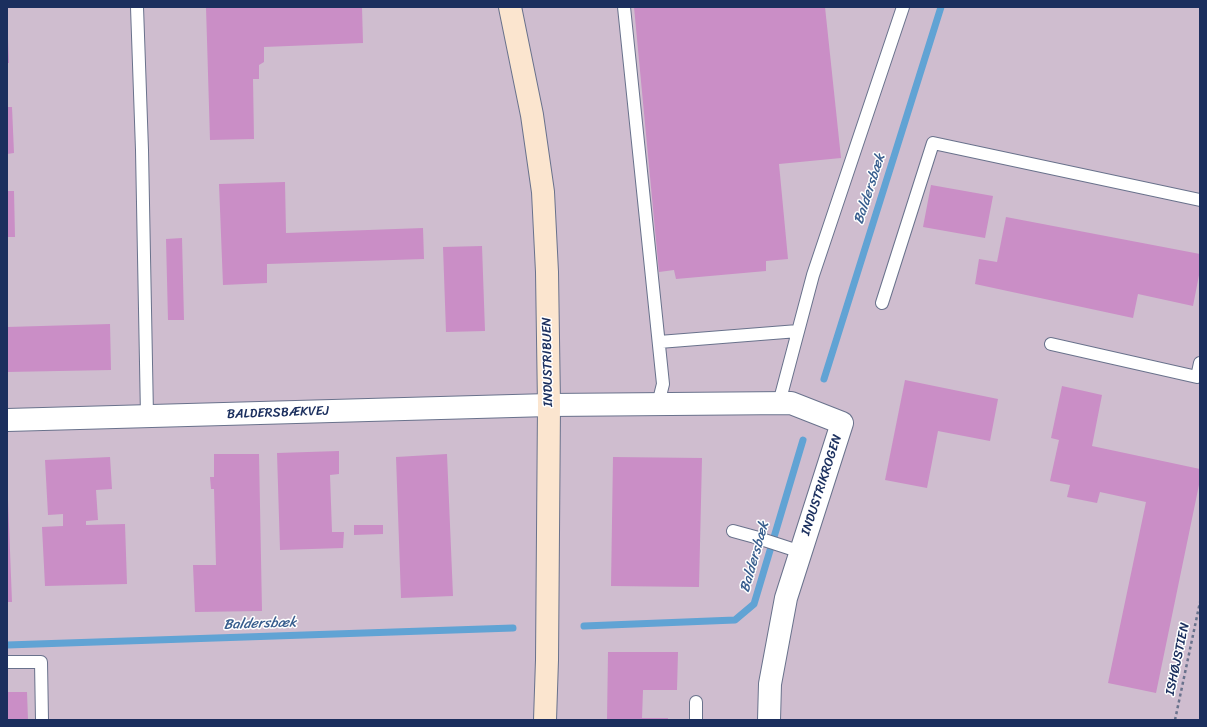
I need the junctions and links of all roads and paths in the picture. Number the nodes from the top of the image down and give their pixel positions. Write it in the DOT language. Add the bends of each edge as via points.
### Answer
graph roads {
  1 [pos="137,7"];
  2 [pos="510,7"];
  3 [pos="624,7"];
  4 [pos="903,7"];
  5 [pos="1200,200"];
  6 [pos="882,303"];
  7 [pos="798,331"];
  8 [pos="659,342"];
  9 [pos="1051,344"];
  10 [pos="1200,363"];
  11 [pos="779,403"];
  12 [pos="658,404"];
  13 [pos="548,405"];
  14 [pos="147,416"];
  15 [pos="7,420"];
  16 [pos="733,531"];
  17 [pos="801,552"];
  18 [pos="1200,602"];
  19 [pos="7,662"];
  20 [pos="696,702"];
  21 [pos="42,720"];
  22 [pos="545,720"];
  23 [pos="696,720"];
  24 [pos="769,720"];
  25 [pos="1175,720"];
  1 -- 14 [label="lane"];
  2 -- 13 [label="street, INDUSTRIBUEN" via="532,115 543,192 547,272"];
  3 -- 8 [label="lane"];
  4 -- 7 [label="lane" via="813,275"];
  5 -- 6 [label="lane" via="933,143"];
  7 -- 8 [label="lane"];
  7 -- 11 [label="lane"];
  8 -- 12 [label="lane" via="663,384"];
  9 -- 10 [label="lane" via="1197,377"];
  11 -- 12 [label="street, INDUSTRIKROGEN"];
  11 -- 17 [label="street, INDUSTRIKROGEN" via="791,403 842,423"];
  12 -- 13 [label="street, INDUSTRIKROGEN"];
  13 -- 14 [label="street, BALDERSBÆKVEJ"];
  13 -- 22 [label="street, INDUSTRIBUEN"];
  14 -- 15 [label="street, BALDERSBÆKVEJ"];
  16 -- 17 [label="lane"];
  17 -- 24 [label="street, INDUSTRIKROGEN" via="786,598 770,684"];
  18 -- 25 [label="path, ISHØJSTIEN"];
  19 -- 21 [label="lane" via="40,662"];
  20 -- 23 [label="lane"];
}
